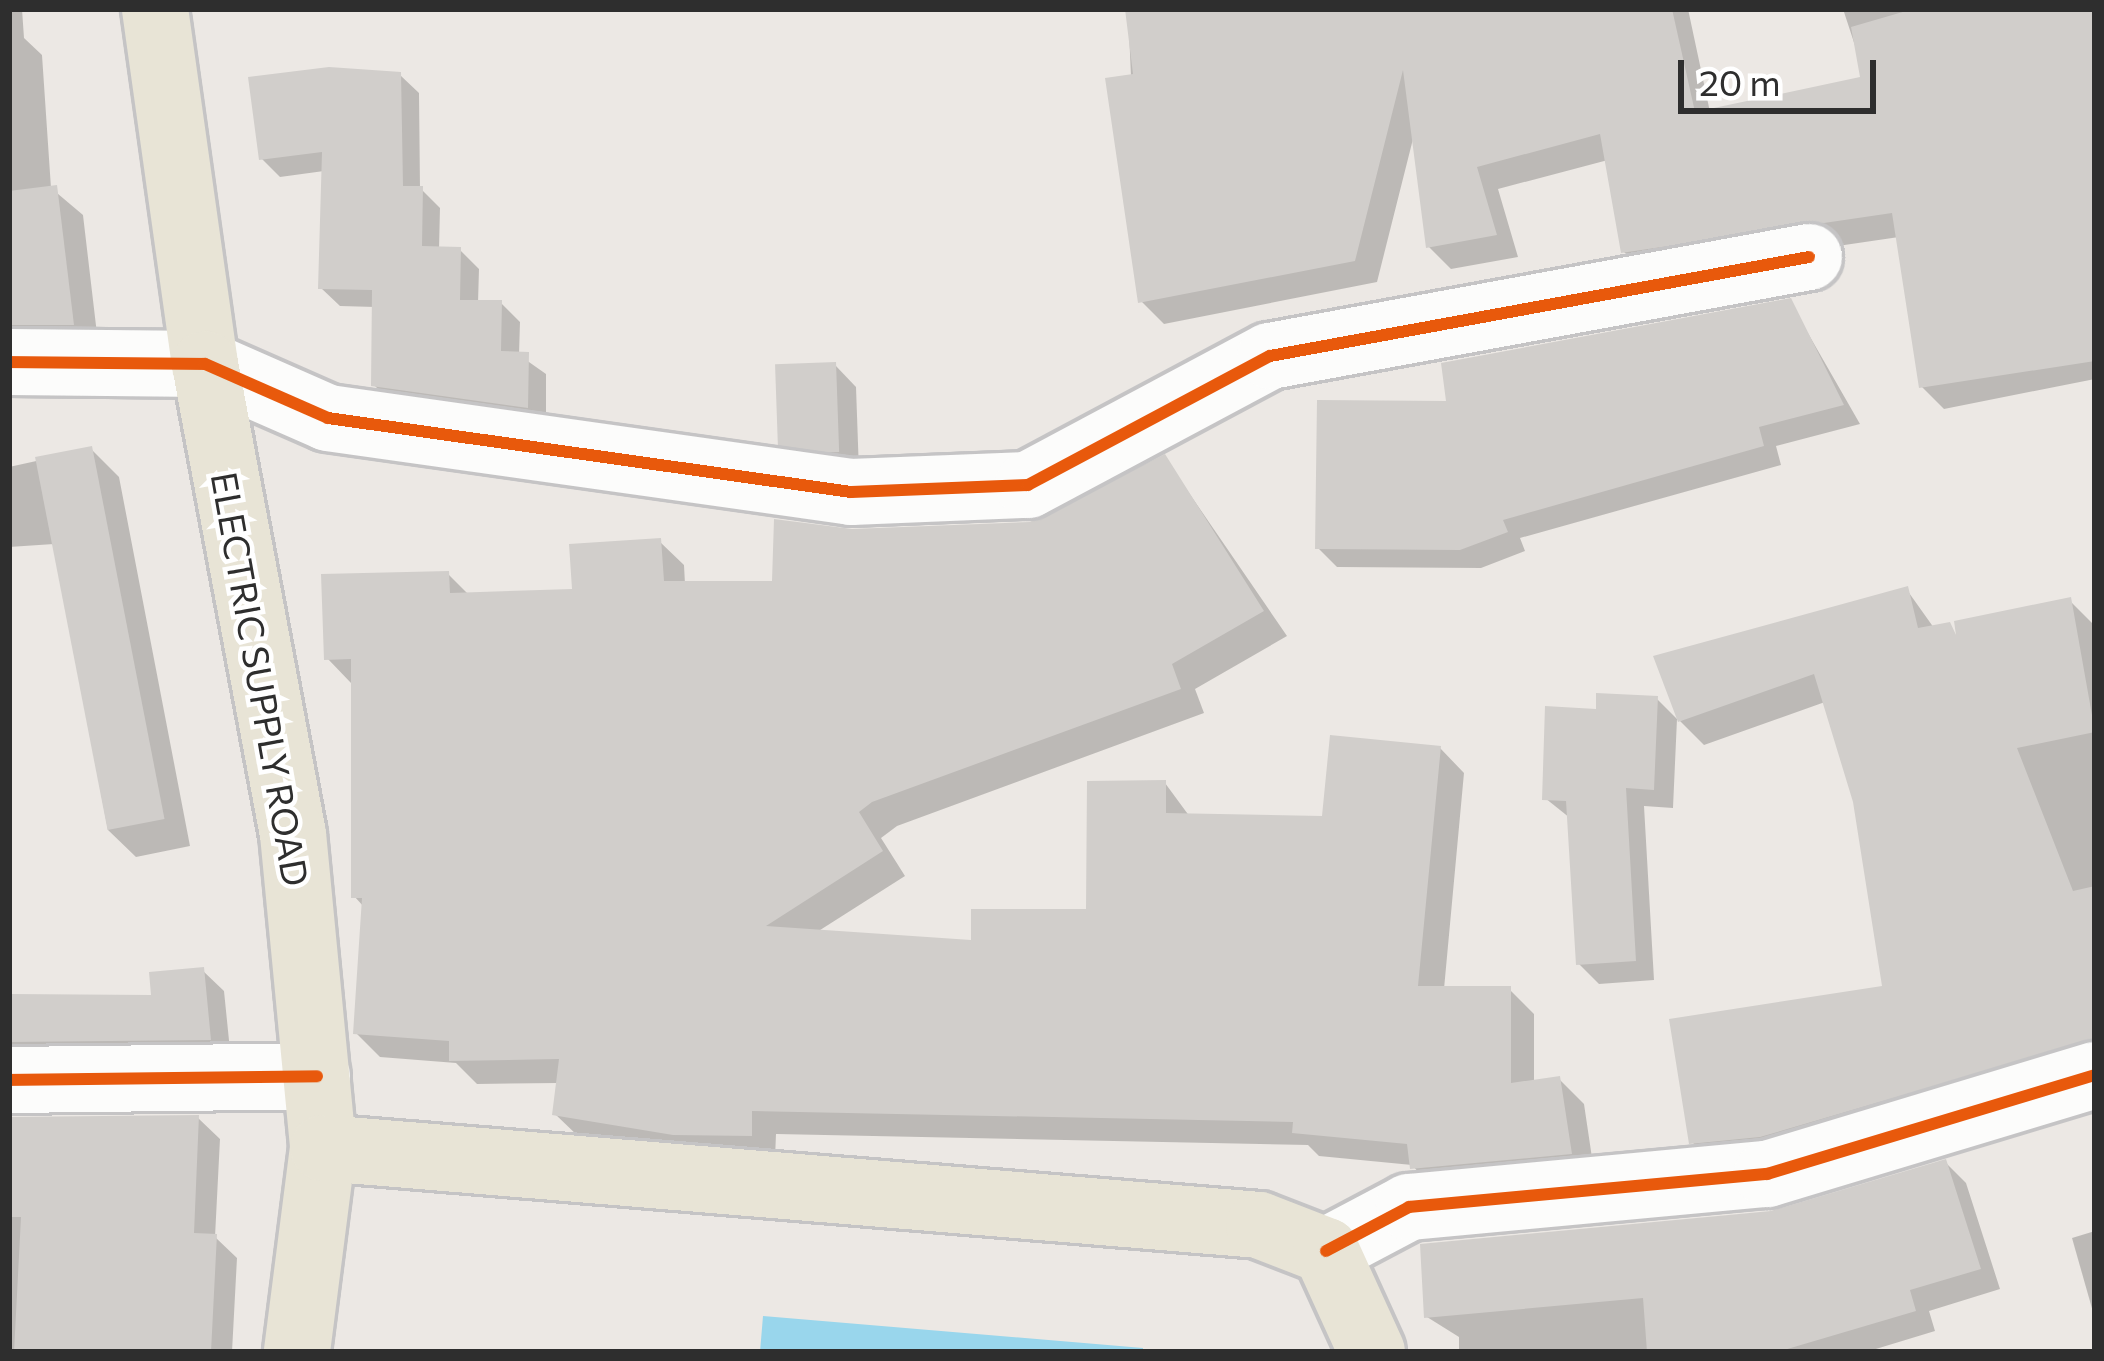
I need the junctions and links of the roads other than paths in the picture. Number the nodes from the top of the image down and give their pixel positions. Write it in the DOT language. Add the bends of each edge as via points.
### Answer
graph roads {
  1 [pos="155,9"];
  2 [pos="1810,257"];
  3 [pos="9,362"];
  4 [pos="205,364"];
  5 [pos="2095,1075"];
  6 [pos="316,1076"];
  7 [pos="9,1080"];
  8 [pos="323,1148"];
  9 [pos="1326,1251"];
  10 [pos="297,1352"];
  11 [pos="1372,1352"];
  1 -- 4 [label="main road, ELECTRIC SUPPLY ROAD"];
  2 -- 4 [label="street" via="1270,356 1028,484 851,491 328,418"];
  3 -- 4 [label="street"];
  4 -- 6 [label="main road, ELECTRIC SUPPLY ROAD" via="293,834"];
  5 -- 9 [label="street" via="1767,1174 1408,1207"];
  6 -- 7 [label="street"];
  6 -- 8 [label="main road, ELECTRIC SUPPLY ROAD"];
  8 -- 9 [label="main road" via="1259,1225"];
  8 -- 10 [label="main road, ELECTRIC SUPPLY ROAD"];
  9 -- 11 [label="main road"];
}
